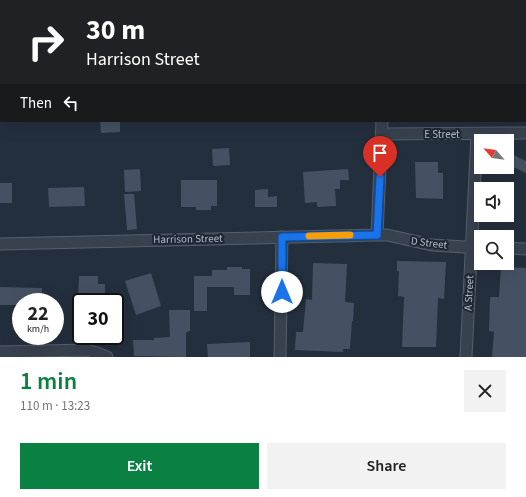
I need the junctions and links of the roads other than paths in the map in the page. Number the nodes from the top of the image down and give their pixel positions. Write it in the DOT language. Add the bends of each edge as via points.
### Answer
graph roads {
  1 [pos="382,122"];
  2 [pos="526,133"];
  3 [pos="382,134"];
  4 [pos="474,134"];
  5 [pos="477,134"];
  6 [pos="477,174"];
  7 [pos="476,230"];
  8 [pos="377,235"];
  9 [pos="282,237"];
  10 [pos="0,244"];
  11 [pos="474,247"];
  12 [pos="514,248"];
  13 [pos="526,249"];
  14 [pos="474,269"];
  15 [pos="0,352"];
  16 [pos="107,357"];
  17 [pos="280,357"];
  18 [pos="466,357"];
  1 -- 3 [label="street"];
  2 -- 5 [label="street, E Street"];
  3 -- 4 [label="street, E Street"];
  3 -- 8 [label="street"];
  6 -- 7 [label="street, A Street"];
  8 -- 9 [label="street, Harrison Street"];
  8 -- 11 [label="street, D Street" via="422,244"];
  9 -- 10 [label="street, Harrison Street"];
  9 -- 17 [label="street"];
  12 -- 13 [label="street"];
  14 -- 18 [label="street, A Street"];
  15 -- 16 [label="street" via="86,350"];
}
